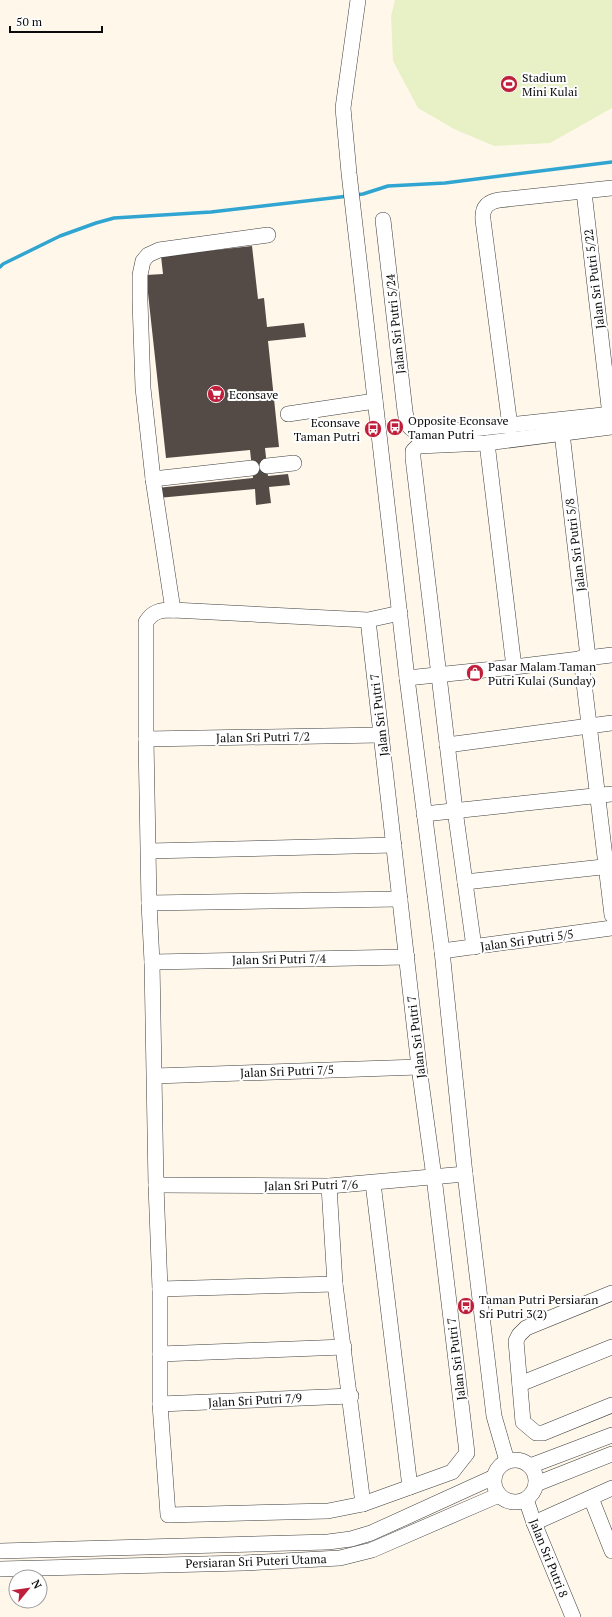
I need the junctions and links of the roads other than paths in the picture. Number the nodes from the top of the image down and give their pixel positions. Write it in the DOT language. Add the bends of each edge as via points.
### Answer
graph roads {
  1 [pos="358,0"];
  2 [pos="612,188"];
  3 [pos="584,192"];
  4 [pos="383,220"];
  5 [pos="268,234"];
  6 [pos="375,400"];
  7 [pos="288,414"];
  8 [pos="611,418"];
  9 [pos="510,426"];
  10 [pos="562,432"];
  11 [pos="487,443"];
  12 [pos="294,463"];
  13 [pos="153,478"];
  14 [pos="173,610"];
  15 [pos="400,613"];
  16 [pos="368,620"];
  17 [pos="612,655"];
  18 [pos="584,658"];
  19 [pos="514,667"];
  20 [pos="438,674"];
  21 [pos="407,678"];
  22 [pos="612,723"];
  23 [pos="590,726"];
  24 [pos="380,735"];
  25 [pos="146,739"];
  26 [pos="447,745"];
  27 [pos="605,795"];
  28 [pos="455,810"];
  29 [pos="424,814"];
  30 [pos="394,845"];
  31 [pos="149,851"];
  32 [pos="609,866"];
  33 [pos="465,882"];
  34 [pos="400,899"];
  35 [pos="150,903"];
  36 [pos="612,915"];
  37 [pos="612,928"];
  38 [pos="474,947"];
  39 [pos="442,951"];
  40 [pos="406,957"];
  41 [pos="152,962"];
  42 [pos="419,1067"];
  43 [pos="155,1076"];
  44 [pos="465,1174"];
  45 [pos="434,1177"];
  46 [pos="373,1183"];
  47 [pos="156,1185"];
  48 [pos="329,1186"];
  49 [pos="335,1284"];
  50 [pos="160,1289"];
  51 [pos="612,1293"];
  52 [pos="612,1347"];
  53 [pos="344,1348"];
  54 [pos="160,1354"];
  55 [pos="520,1384"];
  56 [pos="351,1396"];
  57 [pos="160,1404"];
  58 [pos="612,1405"];
  59 [pos="612,1435"];
  60 [pos="612,1454"];
  61 [pos="507,1461"];
  62 [pos="530,1466"];
  63 [pos="494,1477"];
  64 [pos="536,1484"];
  65 [pos="410,1487"];
  66 [pos="612,1488"];
  67 [pos="499,1495"];
  68 [pos="590,1498"];
  69 [pos="526,1500"];
  70 [pos="364,1504"];
  71 [pos="534,1523"];
  72 [pos="0,1550"];
  73 [pos="612,1551"];
  74 [pos="0,1569"];
  75 [pos="573,1617"];
  1 -- 6 [label="street" via="343,108"];
  2 -- 3 [label="street"];
  3 -- 8 [label="street, Jalan Sri Putri 5/22"];
  3 -- 9 [label="street" via="499,200 485,206 483,213"];
  4 -- 9 [label="street, Jalan Sri Putri 5/24" via="409,427 415,432 425,434"];
  5 -- 13 [label="street" via="159,250 143,261 140,275 143,380"];
  6 -- 7 [label="street"];
  6 -- 15 [label="street"];
  8 -- 9 [label="street"];
  8 -- 10 [label="street"];
  10 -- 11 [label="street"];
  10 -- 18 [label="street, Jalan Sri Putri 5/8"];
  11 -- 19 [label="street"];
  11 -- 20 [label="street" via="418,446 413,451"];
  12 -- 13 [label="street"];
  13 -- 14 [label="street"];
  14 -- 16 [label="street"];
  14 -- 25 [label="street" via="158,611 150,615 146,622"];
  15 -- 16 [label="street"];
  15 -- 21 [label="street"];
  16 -- 24 [label="street, Jalan Sri Putri 7"];
  17 -- 18 [label="street"];
  18 -- 19 [label="street"];
  18 -- 23 [label="street, Jalan Sri Putri 5/8"];
  19 -- 20 [label="street"];
  20 -- 21 [label="street"];
  20 -- 26 [label="street"];
  21 -- 29 [label="street"];
  22 -- 23 [label="street"];
  23 -- 26 [label="street"];
  23 -- 27 [label="street, Jalan Sri Putri 5/8"];
  24 -- 25 [label="street, Jalan Sri Putri 7/2"];
  24 -- 30 [label="street, Jalan Sri Putri 7"];
  25 -- 31 [label="street"];
  26 -- 28 [label="street"];
  27 -- 28 [label="street"];
  27 -- 32 [label="street, Jalan Sri Putri 5/8"];
  28 -- 29 [label="street"];
  28 -- 33 [label="street"];
  29 -- 39 [label="street"];
  30 -- 31 [label="street"];
  30 -- 34 [label="street, Jalan Sri Putri 7"];
  31 -- 35 [label="street"];
  32 -- 33 [label="street"];
  32 -- 36 [label="street, Jalan Sri Putri 5/8"];
  33 -- 38 [label="street"];
  34 -- 35 [label="street"];
  34 -- 40 [label="street, Jalan Sri Putri 7"];
  35 -- 41 [label="street"];
  37 -- 38 [label="street, Jalan Sri Putri 5/5"];
  38 -- 39 [label="street, Jalan Sri Putri 5/5"];
  39 -- 44 [label="street"];
  40 -- 41 [label="street, Jalan Sri Putri 7/4"];
  40 -- 42 [label="street, Jalan Sri Putri 7"];
  41 -- 43 [label="street"];
  42 -- 43 [label="street, Jalan Sri Putri 7/5"];
  42 -- 45 [label="street, Jalan Sri Putri 7"];
  43 -- 47 [label="street"];
  44 -- 45 [label="street, Jalan Sri Putri 7/6"];
  44 -- 61 [label="street" via="494,1416"];
  45 -- 46 [label="street, Jalan Sri Putri 7/6"];
  45 -- 65 [label="street, Jalan Sri Putri 7" via="467,1453 452,1472"];
  46 -- 48 [label="street, Jalan Sri Putri 7/6"];
  46 -- 65 [label="street"];
  47 -- 48 [label="street, Jalan Sri Putri 7/6"];
  47 -- 50 [label="street"];
  48 -- 49 [label="street"];
  49 -- 50 [label="street"];
  49 -- 53 [label="street"];
  50 -- 54 [label="street"];
  51 -- 55 [label="street" via="522,1331 516,1341"];
  52 -- 55 [label="street"];
  53 -- 54 [label="street"];
  53 -- 56 [label="street"];
  54 -- 57 [label="street"];
  55 -- 58 [label="street" via="523,1422 536,1433 543,1433"];
  56 -- 57 [label="street, Jalan Sri Putri 7/9"];
  56 -- 70 [label="street"];
  57 -- 70 [label="street" via="168,1515 328,1511"];
  59 -- 62 [label="street"];
  60 -- 64 [label="street"];
  61 -- 62 [label="street" via="519,1461"];
  61 -- 63 [label="street" via="496,1470"];
  62 -- 64 [label="street" via="535,1474"];
  63 -- 67 [label="street" via="494,1487"];
  63 -- 72 [label="street, Persiaran Sri Puteri Utama" via="371,1533 351,1539 328,1542"];
  64 -- 69 [label="street" via="531,1496"];
  65 -- 70 [label="street"];
  66 -- 68 [label="street"];
  67 -- 69 [label="street" via="509,1502"];
  67 -- 74 [label="street, Persiaran Sri Puteri Utama" via="372,1550 340,1558"];
  68 -- 71 [label="street"];
  68 -- 73 [label="street"];
  69 -- 71 [label="street, Jalan Sri Putri 8"];
  71 -- 75 [label="street, Jalan Sri Putri 8"];
}
